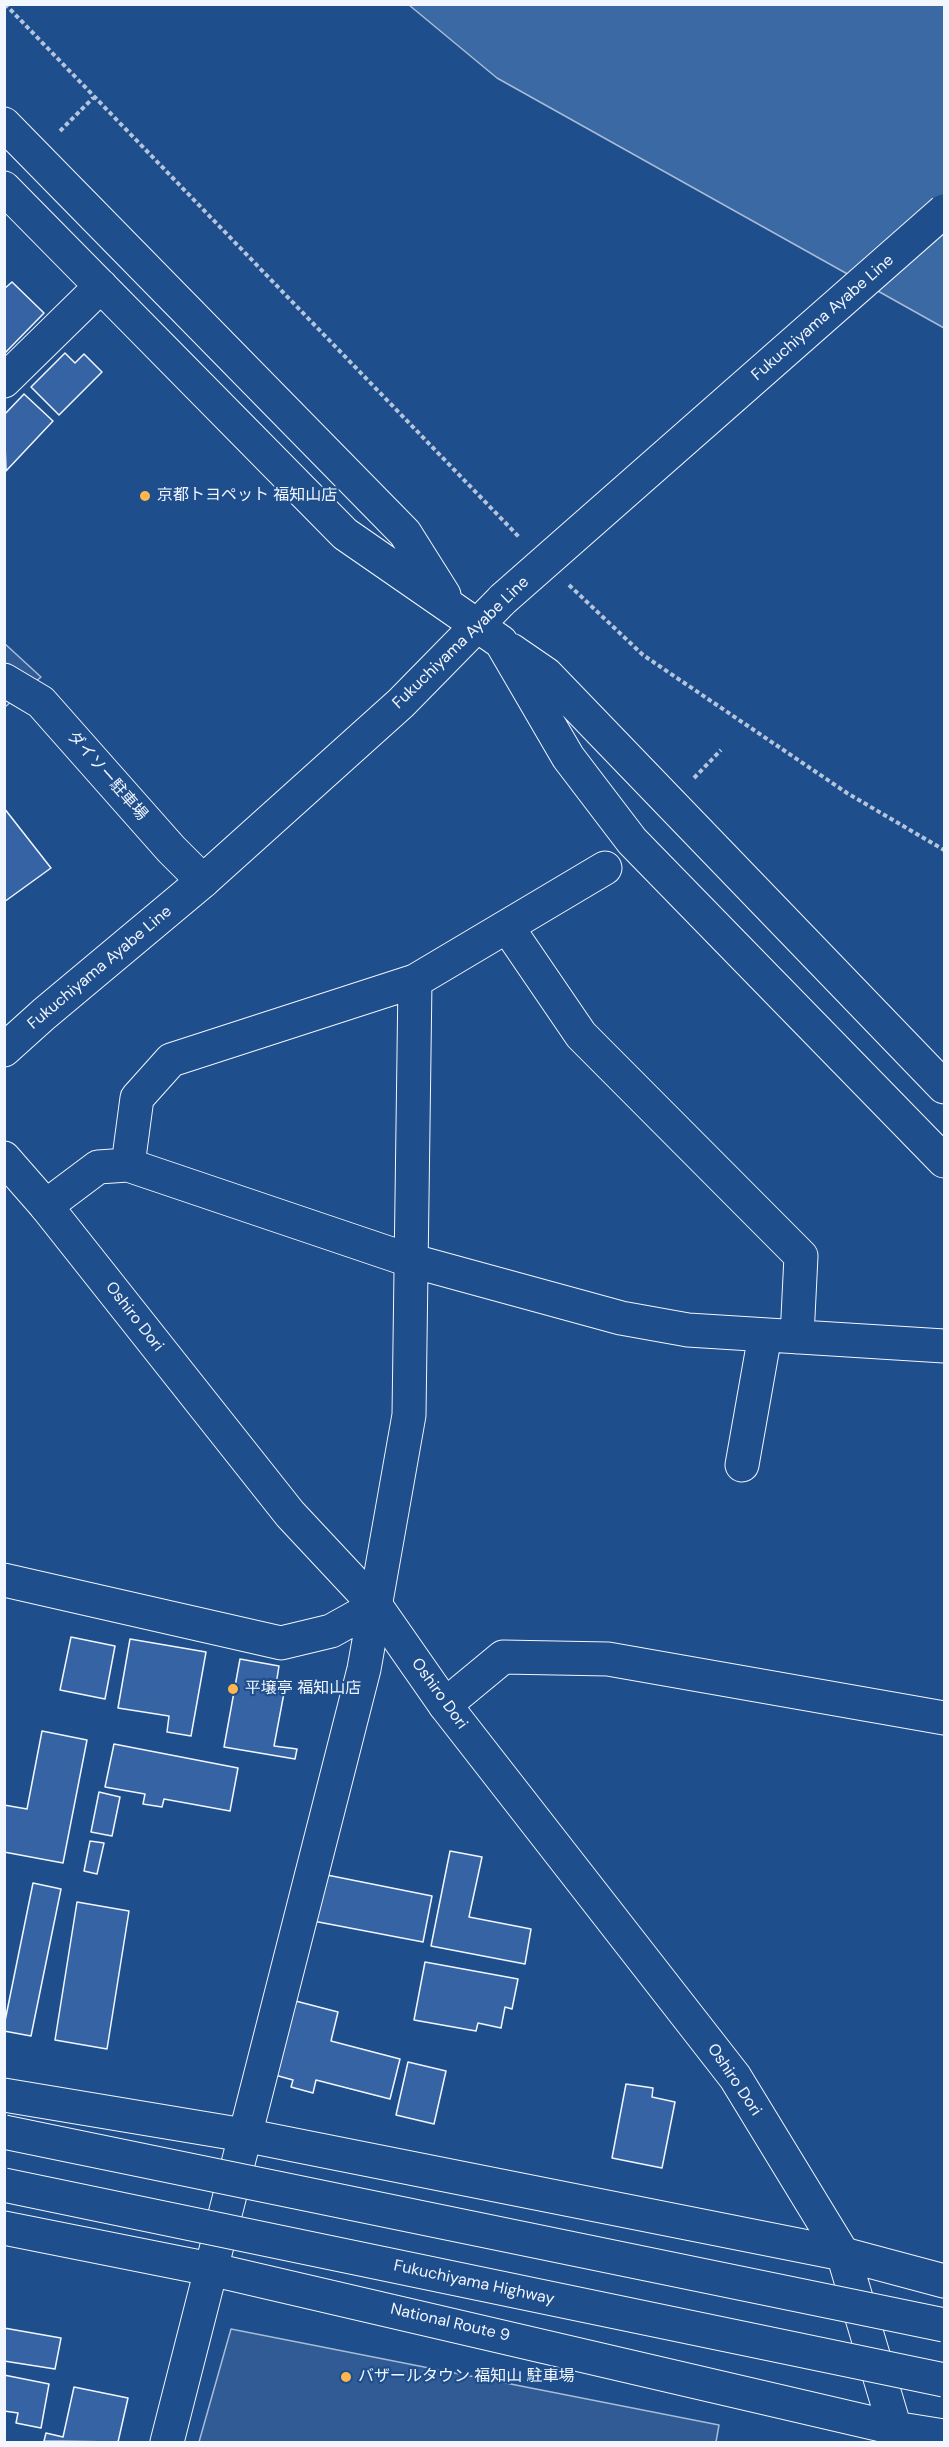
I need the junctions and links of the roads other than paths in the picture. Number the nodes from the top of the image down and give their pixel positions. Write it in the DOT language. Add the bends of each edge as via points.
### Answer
graph roads {
  1 [pos="4,124"];
  2 [pos="4,188"];
  3 [pos="945,212"];
  4 [pos="101,286"];
  5 [pos="4,381"];
  6 [pos="476,624"];
  7 [pos="4,680"];
  8 [pos="605,868"];
  9 [pos="203,881"];
  10 [pos="508,928"];
  11 [pos="415,981"];
  12 [pos="4,1050"];
  13 [pos="945,1087"];
  14 [pos="4,1158"];
  15 [pos="945,1161"];
  16 [pos="128,1164"];
  17 [pos="46,1206"];
  18 [pos="409,1260"];
  19 [pos="781,1336"];
  20 [pos="945,1346"];
  21 [pos="742,1465"];
  22 [pos="4,1580"];
  23 [pos="376,1606"];
  24 [pos="445,1705"];
  25 [pos="945,1718"];
  26 [pos="4,2095"];
  27 [pos="4,2132"];
  28 [pos="244,2135"];
  29 [pos="4,2185"];
  30 [pos="4,2228"];
  31 [pos="843,2254"];
  32 [pos="210,2268"];
  33 [pos="945,2281"];
  34 [pos="945,2325"];
  35 [pos="945,2380"];
  36 [pos="896,2435"];
  37 [pos="945,2436"];
  38 [pos="167,2442"];
  1 -- 6 [label="main road" via="405,533"];
  2 -- 4 [label="main road"];
  3 -- 6 [label="main road, Fukuchiyama Ayabe Line, bridge"];
  4 -- 5 [label="main road"];
  4 -- 6 [label="main road" via="345,534"];
  6 -- 9 [label="main road, Fukuchiyama Ayabe Line" via="401,702"];
  6 -- 13 [label="main road" via="546,675"];
  6 -- 15 [label="main road" via="632,841"];
  7 -- 9 [label="main road, ダイソー駐車場" via="41,702"];
  8 -- 10 [label="main road"];
  9 -- 12 [label="main road, Fukuchiyama Ayabe Line"];
  10 -- 11 [label="main road"];
  10 -- 19 [label="main road" via="581,1035 801,1256"];
  11 -- 16 [label="main road" via="171,1060 137,1098"];
  11 -- 18 [label="main road"];
  14 -- 17 [label="main road, Oshiro Dori"];
  16 -- 17 [label="main road" via="98,1167"];
  16 -- 18 [label="main road"];
  17 -- 23 [label="main road, Oshiro Dori" via="290,1514"];
  18 -- 19 [label="main road" via="621,1318 688,1330"];
  18 -- 23 [label="main road" via="409,1415"];
  19 -- 20 [label="main road"];
  19 -- 21 [label="main road"];
  22 -- 23 [label="main road" via="281,1643 331,1631"];
  23 -- 24 [label="main road, Oshiro Dori"];
  23 -- 28 [label="main road" via="364,1669"];
  24 -- 25 [label="main road" via="502,1657 608,1659"];
  24 -- 31 [label="main road, Oshiro Dori" via="735,2077"];
  26 -- 28 [label="main road"];
  27 -- 34 [label="main road, bridge"];
  28 -- 31 [label="main road"];
  28 -- 32 [label="main road"];
  29 -- 35 [label="main road, Fukuchiyama Highway, bridge"];
  30 -- 32 [label="main road, National Route 9"];
  31 -- 33 [label="main road"];
  31 -- 36 [label="main road, Oshiro Dori"];
  32 -- 36 [label="main road, National Route 9"];
  32 -- 38 [label="main road"];
  36 -- 37 [label="main road, National Route 9"];
}
